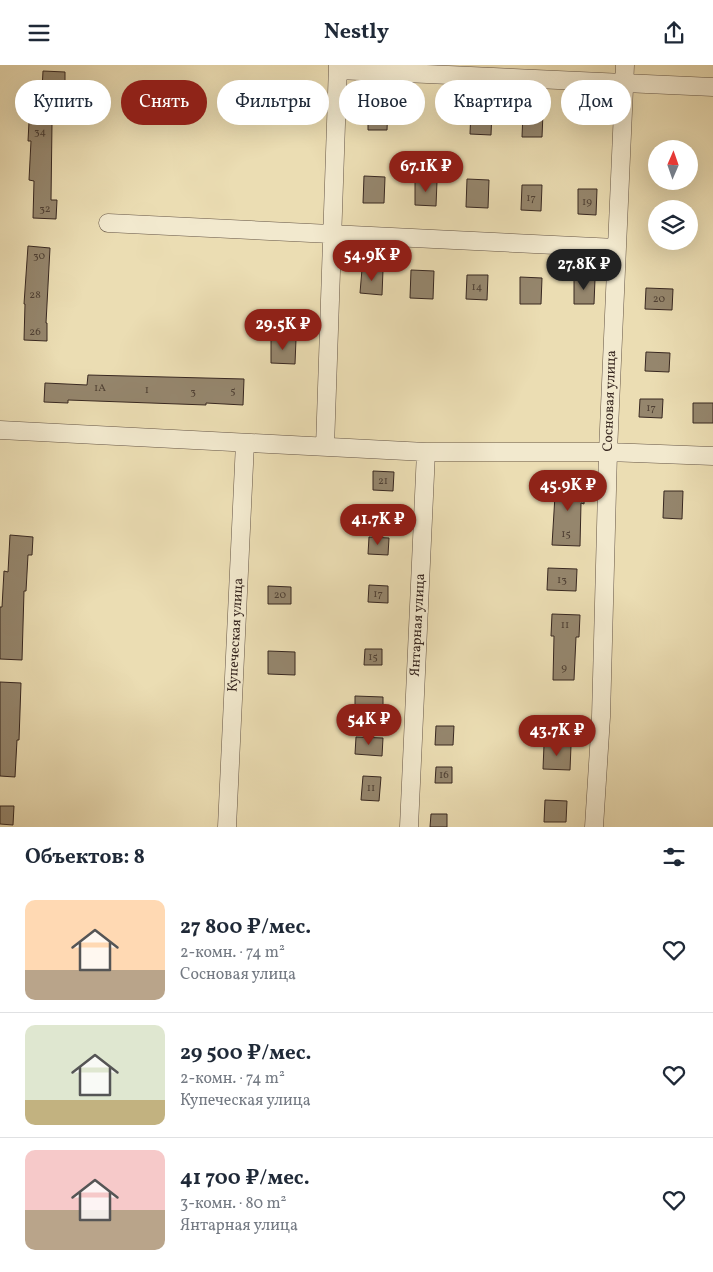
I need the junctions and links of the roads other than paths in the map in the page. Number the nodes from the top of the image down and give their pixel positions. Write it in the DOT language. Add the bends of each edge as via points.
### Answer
graph roads {
  1 [pos="625,65"];
  2 [pos="338,67"];
  3 [pos="570,80"];
  4 [pos="624,80"];
  5 [pos="631,83"];
  6 [pos="713,87"];
  7 [pos="622,125"];
  8 [pos="108,223"];
  9 [pos="333,235"];
  10 [pos="616,248"];
  11 [pos="0,430"];
  12 [pos="245,443"];
  13 [pos="326,447"];
  14 [pos="426,452"];
  15 [pos="608,452"];
  16 [pos="713,455"];
  17 [pos="227,827"];
  18 [pos="409,827"];
  19 [pos="594,827"];
  1 -- 4 [label="street, Сосновая улица"];
  2 -- 3 [label="street"];
  2 -- 9 [label="street"];
  5 -- 6 [label="street"];
  7 -- 10 [label="street, Сосновая улица"];
  8 -- 9 [label="street"];
  9 -- 10 [label="street"];
  9 -- 13 [label="street"];
  10 -- 15 [label="street, Сосновая улица"];
  11 -- 12 [label="street"];
  12 -- 13 [label="street"];
  12 -- 17 [label="street, Купеческая улица"];
  13 -- 14 [label="street"];
  14 -- 15 [label="street"];
  14 -- 18 [label="street, Янтарная улица"];
  15 -- 16 [label="street"];
  15 -- 19 [label="street, Сосновая улица" via="601,717"];
}
